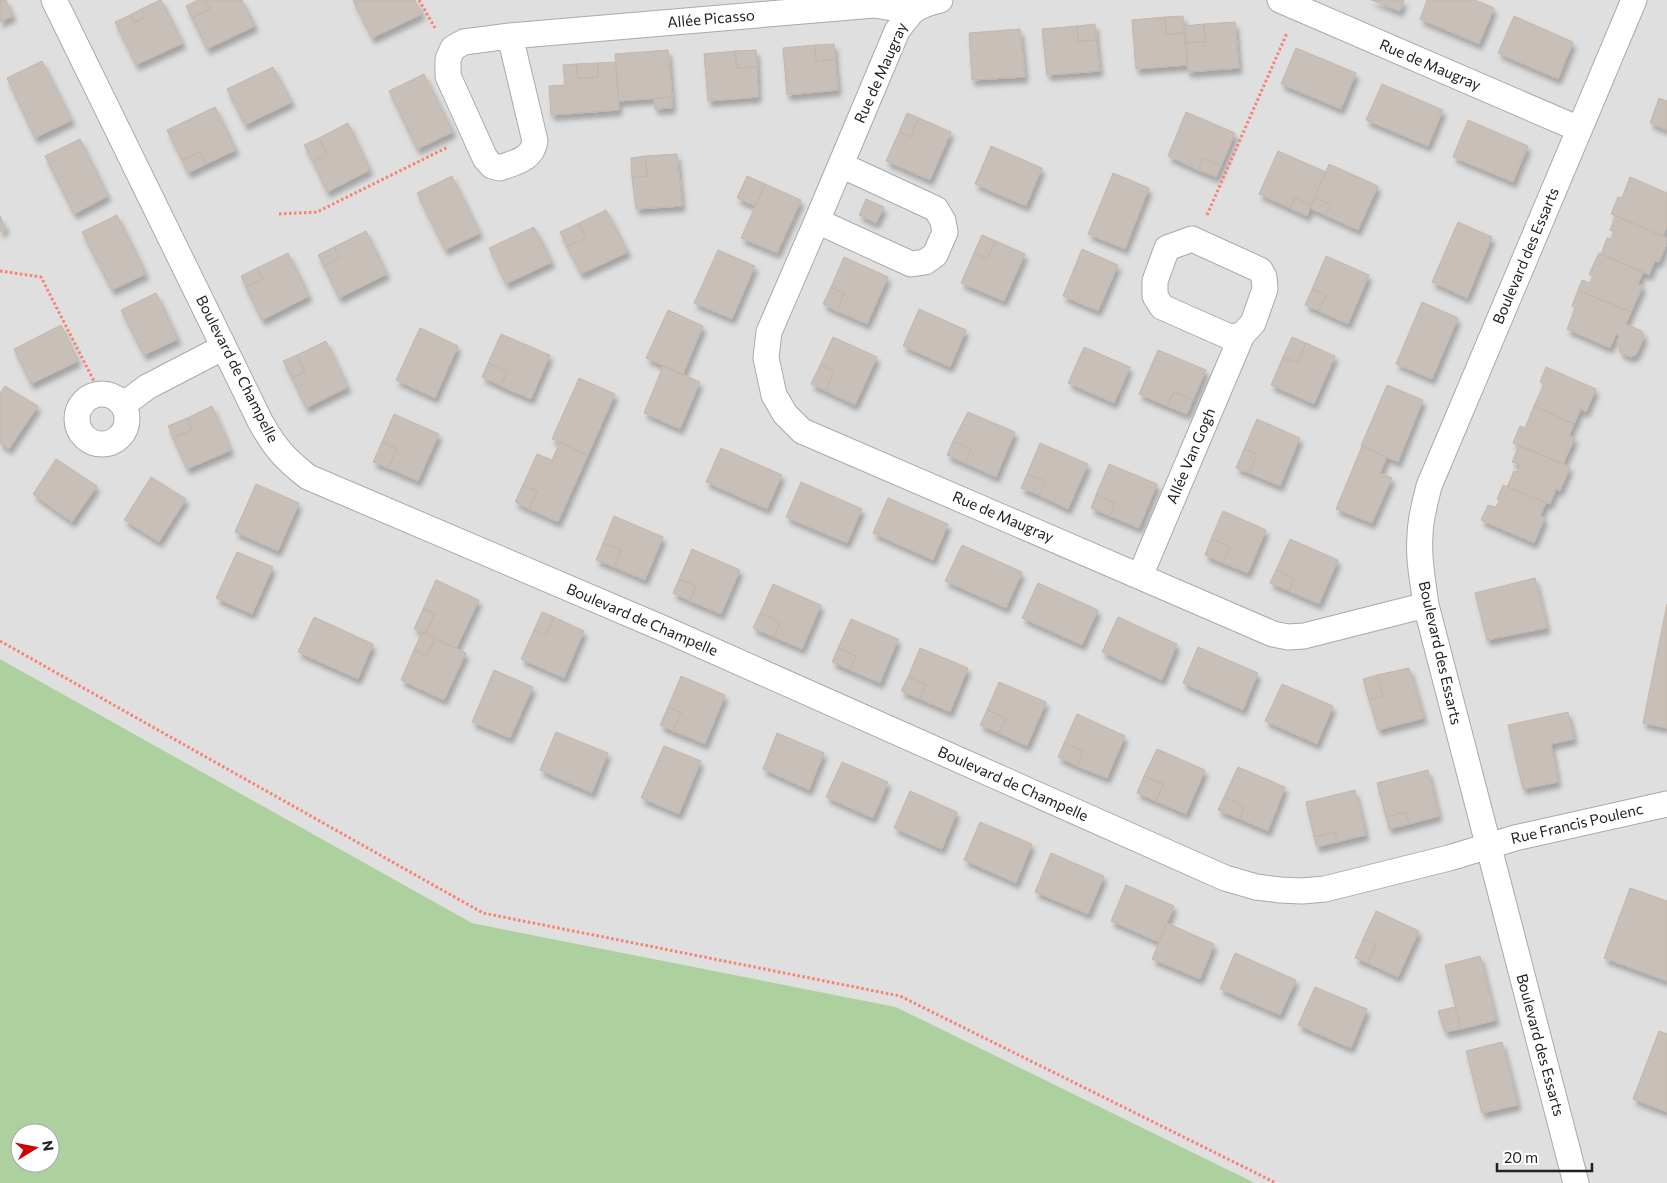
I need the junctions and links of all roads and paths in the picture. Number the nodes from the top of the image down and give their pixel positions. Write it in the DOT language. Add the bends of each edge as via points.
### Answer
graph roads {
  1 [pos="54,0"];
  2 [pos="940,0"];
  3 [pos="1634,0"];
  4 [pos="1289,4"];
  5 [pos="911,11"];
  6 [pos="510,36"];
  7 [pos="1580,129"];
  8 [pos="473,135"];
  9 [pos="840,165"];
  10 [pos="279,214"];
  11 [pos="818,221"];
  12 [pos="1196,241"];
  13 [pos="0,271"];
  14 [pos="1242,335"];
  15 [pos="224,347"];
  16 [pos="100,394"];
  17 [pos="123,405"];
  18 [pos="1140,576"];
  19 [pos="1426,605"];
  20 [pos="0,641"];
  21 [pos="1667,804"];
  22 [pos="1488,846"];
  23 [pos="1276,1183"];
  24 [pos="1576,1183"];
  1 -- 15 [label="street, Boulevard de Champelle"];
  2 -- 5 [label="street, Rue de Maugray"];
  3 -- 7 [label="street, Boulevard des Essarts"];
  4 -- 7 [label="street, Rue de Maugray"];
  4 -- 12 [label="path"];
  5 -- 6 [label="street, Allée Picasso" via="874,6"];
  5 -- 9 [label="street, Rue de Maugray" via="897,31"];
  6 -- 8 [label="street, Allée Picasso" via="464,42 454,48 448,59 448,76"];
  6 -- 8 [label="street, Allée Picasso" via="535,141 534,150 529,156 500,168 492,166 485,158"];
  7 -- 19 [label="street, Boulevard des Essarts" via="1429,486 1420,535 1420,566"];
  8 -- 10 [label="path" via="317,212"];
  9 -- 11 [label="street, Rue de Maugray"];
  9 -- 11 [label="street" via="936,209 945,232 935,255 925,262 911,264"];
  11 -- 18 [label="street, Rue de Maugray" via="768,332 766,358 769,379 785,414 802,431"];
  12 -- 14 [label="street, Allée Van Gogh" via="1260,270 1264,277 1266,289 1253,323"];
  12 -- 14 [label="street" via="1192,239 1167,248 1155,281 1155,296 1162,307 1230,337"];
  13 -- 16 [label="path" via="41,277"];
  14 -- 18 [label="street, Allée Van Gogh"];
  15 -- 17 [label="street" via="148,387"];
  15 -- 22 [label="street, Boulevard de Champelle" via="274,445 308,477 669,632 1225,878 1256,887 1302,892"];
  16 -- 17 [label="street" via="114,396"];
  16 -- 17 [label="street" via="88,397 77,411 78,429 90,442 107,444 122,434 127,418"];
  18 -- 19 [label="street, Rue de Maugray" via="1274,634 1288,637 1304,636"];
  19 -- 22 [label="street, Boulevard des Essarts"];
  20 -- 23 [label="path" via="483,913 900,996"];
  21 -- 22 [label="street, Rue Francis Poulenc"];
  22 -- 24 [label="street, Boulevard des Essarts"];
}
